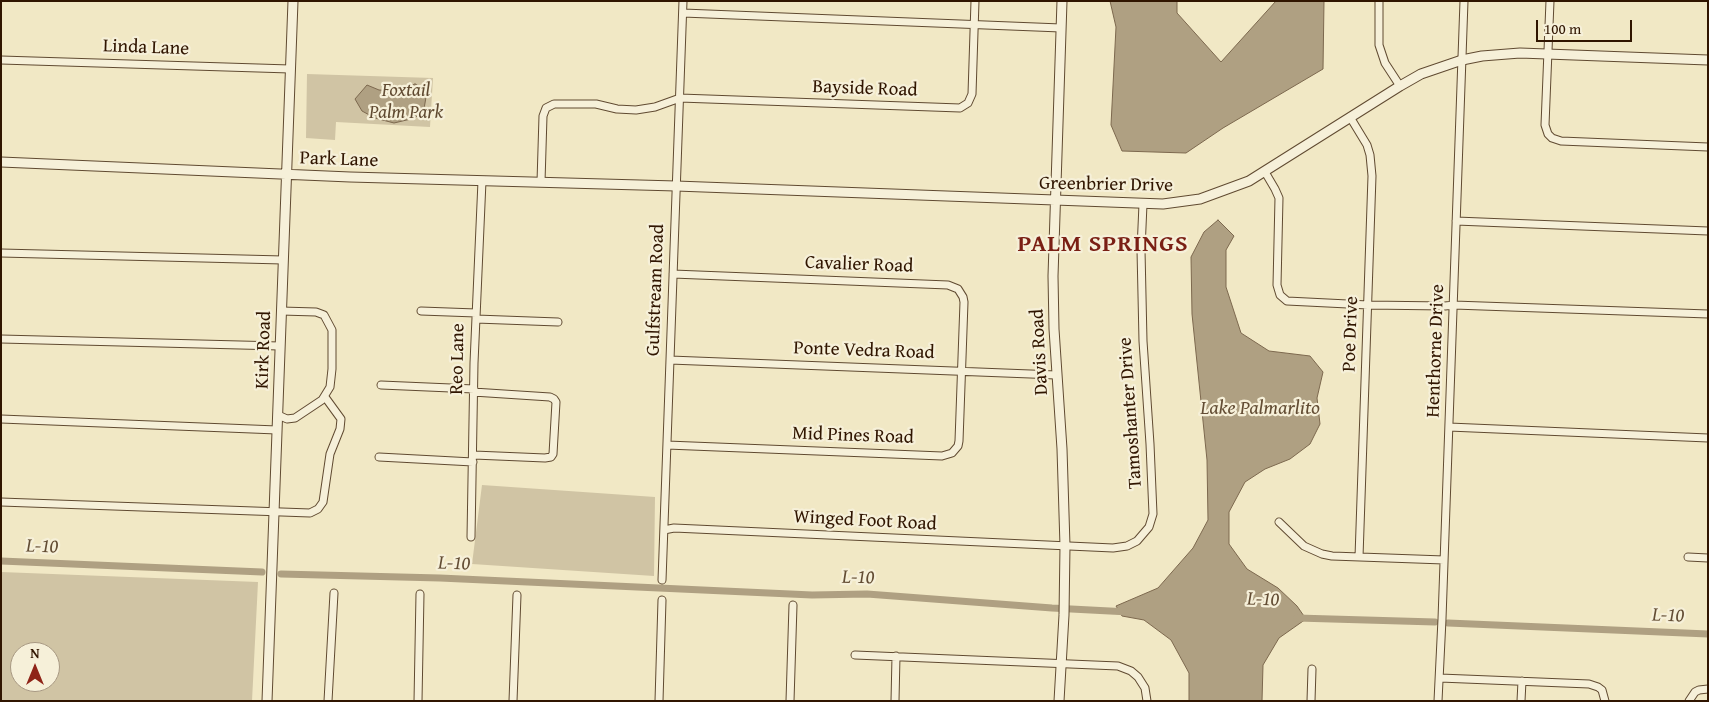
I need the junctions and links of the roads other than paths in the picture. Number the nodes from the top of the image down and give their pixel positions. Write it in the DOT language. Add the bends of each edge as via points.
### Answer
graph roads {
  1 [pos="293,1"];
  2 [pos="683,1"];
  3 [pos="975,1"];
  4 [pos="1062,1"];
  5 [pos="1379,1"];
  6 [pos="1464,1"];
  7 [pos="1550,1"];
  8 [pos="683,13"];
  9 [pos="974,24"];
  10 [pos="1061,28"];
  11 [pos="1548,54"];
  12 [pos="1,60"];
  13 [pos="1462,60"];
  14 [pos="1708,60"];
  15 [pos="290,69"];
  16 [pos="1400,86"];
  17 [pos="680,98"];
  18 [pos="1350,117"];
  19 [pos="1708,147"];
  20 [pos="1,162"];
  21 [pos="1265,172"];
  22 [pos="286,174"];
  23 [pos="482,181"];
  24 [pos="541,182"];
  25 [pos="676,186"];
  26 [pos="1055,201"];
  27 [pos="1143,204"];
  28 [pos="1456,220"];
  29 [pos="1708,231"];
  30 [pos="1,253"];
  31 [pos="283,260"];
  32 [pos="673,274"];
  33 [pos="1368,305"];
  34 [pos="1454,305"];
  35 [pos="281,311"];
  36 [pos="421,311"];
  37 [pos="1708,314"];
  38 [pos="476,316"];
  39 [pos="558,322"];
  40 [pos="1,339"];
  41 [pos="280,346"];
  42 [pos="670,360"];
  43 [pos="962,371"];
  44 [pos="1056,375"];
  45 [pos="381,385"];
  46 [pos="474,391"];
  47 [pos="325,397"];
  48 [pos="278,415"];
  49 [pos="1,419"];
  50 [pos="1449,427"];
  51 [pos="277,430"];
  52 [pos="1708,438"];
  53 [pos="667,445"];
  54 [pos="379,456"];
  55 [pos="474,458"];
  56 [pos="1,502"];
  57 [pos="274,513"];
  58 [pos="1279,522"];
  59 [pos="664,530"];
  60 [pos="471,538"];
  61 [pos="1065,546"];
  62 [pos="1359,557"];
  63 [pos="1688,557"];
  64 [pos="1708,558"];
  65 [pos="1444,560"];
  66 [pos="662,580"];
  67 [pos="334,593"];
  68 [pos="420,594"];
  69 [pos="517,595"];
  70 [pos="662,600"];
  71 [pos="793,605"];
  72 [pos="855,655"];
  73 [pos="896,656"];
  74 [pos="1062,663"];
  75 [pos="1312,669"];
  76 [pos="1440,678"];
  77 [pos="1522,681"];
  78 [pos="1708,689"];
  79 [pos="267,701"];
  80 [pos="328,701"];
  81 [pos="418,701"];
  82 [pos="513,701"];
  83 [pos="659,701"];
  84 [pos="790,701"];
  85 [pos="895,701"];
  86 [pos="1059,701"];
  87 [pos="1147,701"];
  88 [pos="1311,701"];
  89 [pos="1438,701"];
  90 [pos="1522,701"];
  91 [pos="1605,701"];
  92 [pos="1689,701"];
  1 -- 15 [label="street, Kirk Road"];
  2 -- 8 [label="street, Gulfstream Road"];
  3 -- 9 [label="street"];
  4 -- 10 [label="street, Davis Road"];
  5 -- 16 [label="street" via="1379,45 1385,63"];
  6 -- 13 [label="street, Henthorne Drive"];
  7 -- 11 [label="street"];
  8 -- 9 [label="street"];
  8 -- 17 [label="street, Gulfstream Road"];
  9 -- 10 [label="street"];
  9 -- 17 [label="street, Bayside Road" via="972,94 968,103 960,108"];
  10 -- 26 [label="street, Davis Road"];
  11 -- 13 [label="street, Greenbrier Drive" via="1501,54"];
  11 -- 14 [label="street, Greenbrier Drive"];
  11 -- 19 [label="street" via="1546,125 1552,138"];
  12 -- 15 [label="street, Linda Lane"];
  13 -- 16 [label="street, Greenbrier Drive" via="1421,74"];
  13 -- 28 [label="street, Henthorne Drive"];
  15 -- 22 [label="street, Kirk Road"];
  16 -- 18 [label="street, Greenbrier Drive"];
  17 -- 24 [label="street" via="636,110 596,104 550,105 543,116"];
  17 -- 25 [label="street, Gulfstream Road"];
  18 -- 21 [label="street, Greenbrier Drive"];
  18 -- 33 [label="street, Poe Drive" via="1367,145 1372,165"];
  20 -- 22 [label="street, Park Lane"];
  21 -- 27 [label="street, Greenbrier Drive" via="1200,199"];
  21 -- 33 [label="street" via="1280,203 1277,285 1280,295 1292,302"];
  22 -- 23 [label="street, Park Lane"];
  22 -- 31 [label="street, Kirk Road"];
  23 -- 24 [label="street, Park Lane"];
  23 -- 38 [label="street, Reo Lane"];
  24 -- 25 [label="street, Park Lane"];
  25 -- 26 [label="street, Greenbrier Drive"];
  25 -- 32 [label="street, Gulfstream Road"];
  26 -- 27 [label="street, Greenbrier Drive"];
  26 -- 44 [label="street, Davis Road"];
  27 -- 61 [label="street, Tamoshanter Drive" via="1142,332 1152,518 1144,535 1127,546"];
  28 -- 29 [label="street"];
  28 -- 34 [label="street, Henthorne Drive"];
  30 -- 31 [label="street"];
  31 -- 35 [label="street, Kirk Road"];
  32 -- 42 [label="street, Gulfstream Road"];
  32 -- 43 [label="street, Cavalier Road" via="953,286 961,292 964,302"];
  33 -- 34 [label="street"];
  33 -- 62 [label="street, Poe Drive"];
  34 -- 37 [label="street"];
  34 -- 50 [label="street, Henthorne Drive"];
  35 -- 41 [label="street, Kirk Road"];
  35 -- 47 [label="street" via="321,313 330,324 332,369"];
  36 -- 38 [label="street"];
  38 -- 39 [label="street"];
  38 -- 46 [label="street, Reo Lane"];
  40 -- 41 [label="street"];
  41 -- 48 [label="street, Kirk Road"];
  42 -- 43 [label="street, Ponte Vedra Road"];
  42 -- 53 [label="street, Gulfstream Road"];
  43 -- 44 [label="street, Ponte Vedra Road"];
  43 -- 53 [label="street, Mid Pines Road" via="959,441 955,450 947,455"];
  44 -- 61 [label="street, Davis Road"];
  45 -- 46 [label="street"];
  46 -- 55 [label="street, Reo Lane"];
  46 -- 55 [label="street" via="550,397 556,402 551,456"];
  47 -- 48 [label="street" via="296,418"];
  47 -- 57 [label="street" via="341,419 330,454 323,502 310,513"];
  48 -- 51 [label="street, Kirk Road"];
  49 -- 51 [label="street"];
  50 -- 52 [label="street"];
  50 -- 65 [label="street, Henthorne Drive"];
  51 -- 57 [label="street, Kirk Road"];
  53 -- 59 [label="street, Gulfstream Road"];
  54 -- 55 [label="street"];
  55 -- 60 [label="street, Reo Lane"];
  56 -- 57 [label="street"];
  57 -- 79 [label="street, Kirk Road"];
  58 -- 62 [label="street" via="1313,550 1332,556"];
  59 -- 61 [label="street, Winged Foot Road"];
  59 -- 66 [label="street, Gulfstream Road"];
  61 -- 74 [label="street, Davis Road"];
  62 -- 65 [label="street"];
  63 -- 64 [label="street"];
  65 -- 76 [label="street, Henthorne Drive"];
  67 -- 80 [label="street"];
  68 -- 81 [label="street"];
  69 -- 82 [label="street"];
  70 -- 83 [label="street"];
  71 -- 84 [label="street"];
  72 -- 73 [label="street"];
  73 -- 74 [label="street"];
  73 -- 85 [label="street"];
  74 -- 86 [label="street, Davis Road"];
  74 -- 87 [label="street" via="1127,668 1143,684"];
  75 -- 88 [label="street"];
  76 -- 77 [label="street"];
  76 -- 89 [label="street, Henthorne Drive"];
  77 -- 90 [label="street"];
  77 -- 91 [label="street" via="1594,685 1602,690"];
  78 -- 92 [label="street" via="1695,692"];
}
